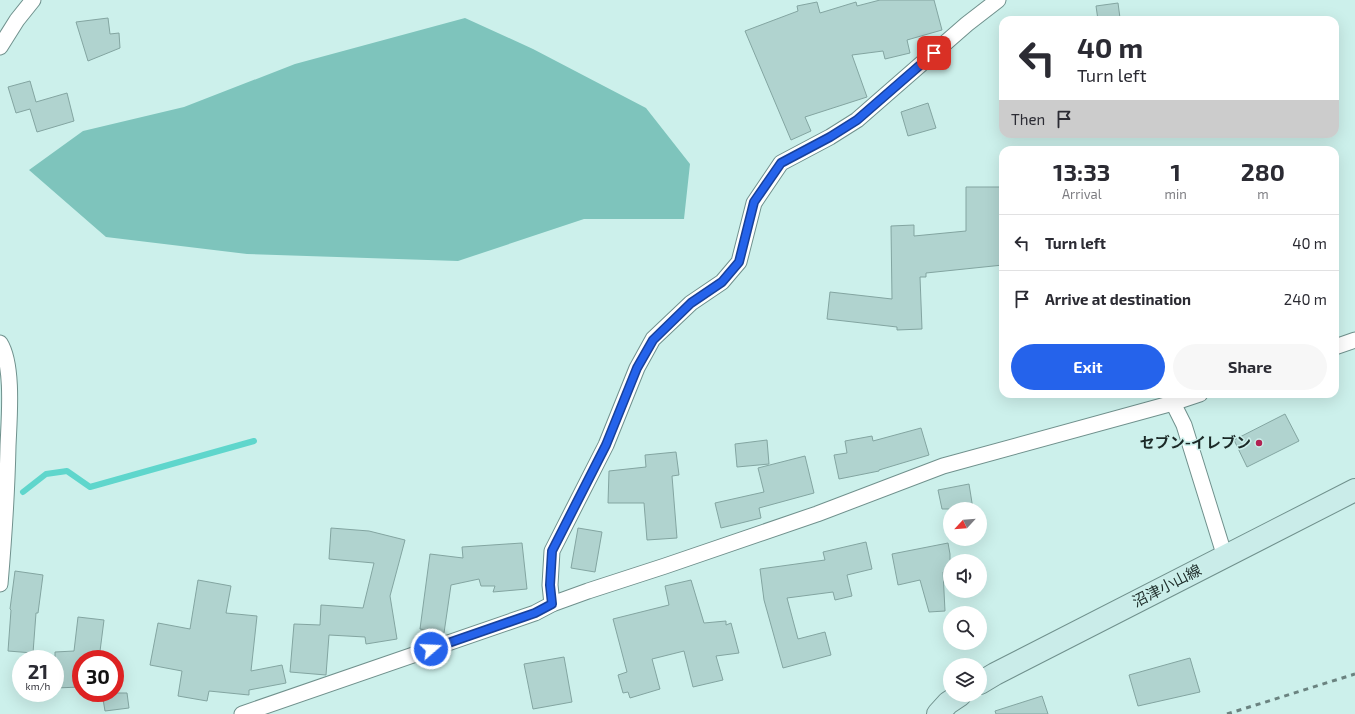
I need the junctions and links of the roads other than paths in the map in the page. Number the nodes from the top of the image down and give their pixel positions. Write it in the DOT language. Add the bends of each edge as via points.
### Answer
graph roads {
  1 [pos="33,0"];
  2 [pos="998,0"];
  3 [pos="0,47"];
  4 [pos="1355,340"];
  5 [pos="0,343"];
  6 [pos="1339,346"];
  7 [pos="1188,398"];
  8 [pos="1173,403"];
  9 [pos="1355,490"];
  10 [pos="1225,557"];
  11 [pos="0,584"];
  12 [pos="552,604"];
  13 [pos="987,678"];
  14 [pos="950,702"];
  15 [pos="242,714"];
  16 [pos="938,714"];
  1 -- 3 [label="street"];
  2 -- 12 [label="street" via="857,120 781,163 754,202 739,262 722,282 691,303 653,340 637,368 606,445 552,551"];
  4 -- 6 [label="street"];
  5 -- 11 [label="street" via="8,363 10,404 6,514"];
  7 -- 8 [label="street"];
  8 -- 10 [label="street" via="1184,425"];
  8 -- 12 [label="street" via="943,466 817,514"];
  9 -- 10 [label="main road, 沼津小山線"];
  10 -- 13 [label="main road, 沼津小山線"];
  12 -- 15 [label="street" via="528,615"];
  14 -- 16 [label="main road"];
}
